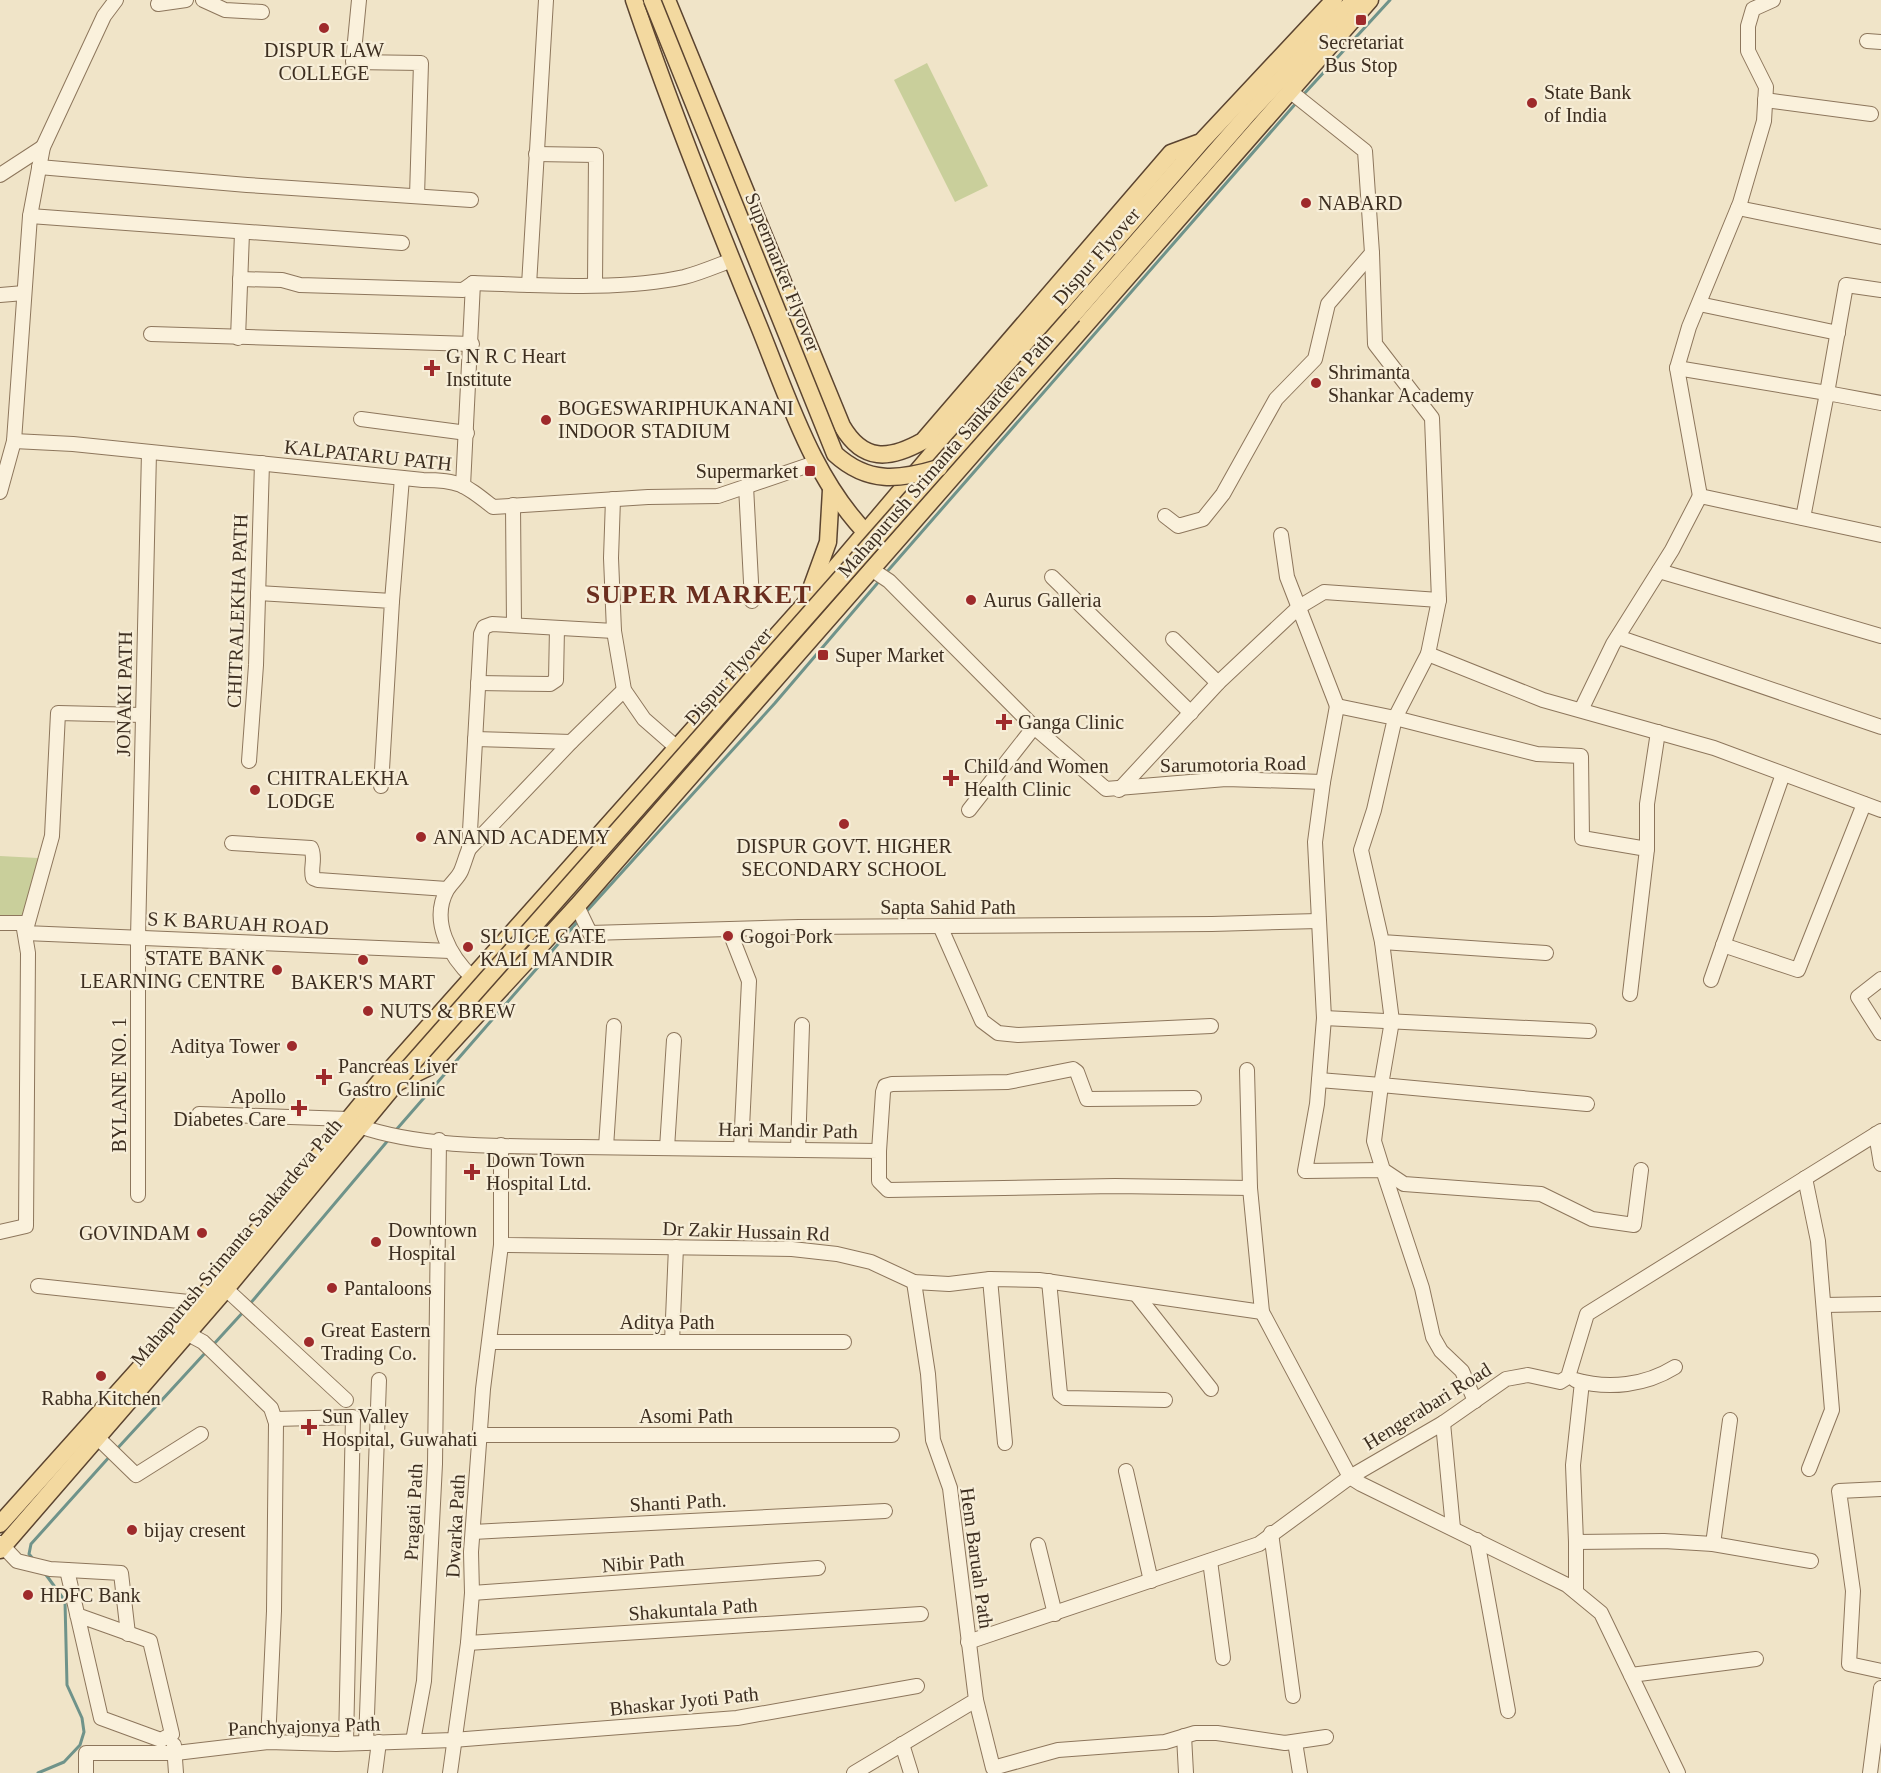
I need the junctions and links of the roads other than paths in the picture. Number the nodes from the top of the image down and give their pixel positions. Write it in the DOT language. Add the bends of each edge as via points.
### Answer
graph roads {
  1 [pos="116,0"];
  2 [pos="186,0"];
  3 [pos="203,0"];
  4 [pos="359,0"];
  5 [pos="546,0"];
  6 [pos="634,0"];
  7 [pos="652,0"];
  8 [pos="667,0"];
  9 [pos="1335,0"];
  10 [pos="1354,0"];
  11 [pos="1370,0"];
  12 [pos="1773,0"];
  13 [pos="159,4"];
  14 [pos="262,12"];
  15 [pos="1866,41"];
  16 [pos="1881,42"];
  17 [pos="1297,97"];
  18 [pos="1765,100"];
  19 [pos="1871,114"];
  20 [pos="1202,141"];
  21 [pos="43,147"];
  22 [pos="536,154"];
  23 [pos="39,166"];
  24 [pos="0,175"];
  25 [pos="417,196"];
  26 [pos="471,200"];
  27 [pos="1738,208"];
  28 [pos="30,216"];
  29 [pos="242,233"];
  30 [pos="1881,237"];
  31 [pos="402,243"];
  32 [pos="1372,253"];
  33 [pos="732,260"];
  34 [pos="240,279"];
  35 [pos="473,283"];
  36 [pos="595,284"];
  37 [pos="530,285"];
  38 [pos="1881,290"];
  39 [pos="24,293"];
  40 [pos="0,295"];
  41 [pos="1699,304"];
  42 [pos="1838,333"];
  43 [pos="151,334"];
  44 [pos="238,338"];
  45 [pos="472,344"];
  46 [pos="1023,347"];
  47 [pos="1000,352"];
  48 [pos="1677,368"];
  49 [pos="1827,393"];
  50 [pos="1881,403"];
  51 [pos="362,419"];
  52 [pos="467,433"];
  53 [pos="14,441"];
  54 [pos="942,441"];
  55 [pos="149,452"];
  56 [pos="966,462"];
  57 [pos="262,463"];
  58 [pos="815,463"];
  59 [pos="940,468"];
  60 [pos="402,478"];
  61 [pos="464,486"];
  62 [pos="746,486"];
  63 [pos="831,490"];
  64 [pos="0,492"];
  65 [pos="1700,496"];
  66 [pos="613,499"];
  67 [pos="513,505"];
  68 [pos="1165,516"];
  69 [pos="1803,518"];
  70 [pos="865,532"];
  71 [pos="1281,535"];
  72 [pos="1881,535"];
  73 [pos="885,553"];
  74 [pos="1659,571"];
  75 [pos="879,574"];
  76 [pos="1052,577"];
  77 [pos="258,593"];
  78 [pos="1439,600"];
  79 [pos="392,601"];
  80 [pos="752,602"];
  81 [pos="803,606"];
  82 [pos="1299,607"];
  83 [pos="789,621"];
  84 [pos="514,625"];
  85 [pos="557,627"];
  86 [pos="614,631"];
  87 [pos="1881,636"];
  88 [pos="1617,637"];
  89 [pos="811,639"];
  90 [pos="1173,639"];
  91 [pos="1428,654"];
  92 [pos="478,683"];
  93 [pos="1218,683"];
  94 [pos="624,690"];
  95 [pos="1337,706"];
  96 [pos="1581,710"];
  97 [pos="1191,712"];
  98 [pos="143,716"];
  99 [pos="1395,717"];
  100 [pos="1034,727"];
  101 [pos="1881,727"];
  102 [pos="1658,732"];
  103 [pos="475,739"];
  104 [pos="571,742"];
  105 [pos="676,747"];
  106 [pos="249,761"];
  107 [pos="1784,774"];
  108 [pos="1323,782"];
  109 [pos="381,786"];
  110 [pos="1119,790"];
  111 [pos="1864,804"];
  112 [pos="969,810"];
  113 [pos="1881,810"];
  114 [pos="232,843"];
  115 [pos="469,849"];
  116 [pos="1647,849"];
  117 [pos="447,889"];
  118 [pos="581,913"];
  119 [pos="1318,921"];
  120 [pos="0,923"];
  121 [pos="940,926"];
  122 [pos="729,930"];
  123 [pos="25,933"];
  124 [pos="138,938"];
  125 [pos="1382,942"];
  126 [pos="1723,945"];
  127 [pos="450,951"];
  128 [pos="1546,953"];
  129 [pos="473,978"];
  130 [pos="1881,979"];
  131 [pos="1711,980"];
  132 [pos="1630,994"];
  133 [pos="1324,1018"];
  134 [pos="1392,1021"];
  135 [pos="802,1025"];
  136 [pos="614,1026"];
  137 [pos="1211,1026"];
  138 [pos="1589,1031"];
  139 [pos="1881,1032"];
  140 [pos="674,1040"];
  141 [pos="1247,1070"];
  142 [pos="399,1078"];
  143 [pos="1320,1080"];
  144 [pos="1381,1085"];
  145 [pos="1194,1098"];
  146 [pos="1587,1104"];
  147 [pos="199,1114"];
  148 [pos="354,1122"];
  149 [pos="1879,1132"];
  150 [pos="439,1140"];
  151 [pos="501,1145"];
  152 [pos="606,1147"];
  153 [pos="667,1148"];
  154 [pos="741,1149"];
  155 [pos="798,1150"];
  156 [pos="879,1151"];
  157 [pos="1881,1164"];
  158 [pos="1383,1170"];
  159 [pos="1641,1170"];
  160 [pos="1805,1179"];
  161 [pos="1250,1188"];
  162 [pos="138,1195"];
  163 [pos="0,1232"];
  164 [pos="501,1245"];
  165 [pos="676,1247"];
  166 [pos="990,1279"];
  167 [pos="1049,1281"];
  168 [pos="914,1282"];
  169 [pos="38,1286"];
  170 [pos="226,1289"];
  171 [pos="1136,1294"];
  172 [pos="198,1302"];
  173 [pos="1881,1304"];
  174 [pos="1824,1305"];
  175 [pos="1262,1312"];
  176 [pos="188,1335"];
  177 [pos="490,1341"];
  178 [pos="672,1341"];
  179 [pos="844,1342"];
  180 [pos="1676,1367"];
  181 [pos="1568,1377"];
  182 [pos="379,1380"];
  183 [pos="1582,1382"];
  184 [pos="1210,1389"];
  185 [pos="346,1400"];
  186 [pos="1165,1400"];
  187 [pos="1475,1401"];
  188 [pos="275,1419"];
  189 [pos="1730,1420"];
  190 [pos="1443,1423"];
  191 [pos="201,1434"];
  192 [pos="479,1435"];
  193 [pos="892,1435"];
  194 [pos="1005,1443"];
  195 [pos="109,1448"];
  196 [pos="1809,1469"];
  197 [pos="1126,1471"];
  198 [pos="1350,1477"];
  199 [pos="1881,1489"];
  200 [pos="885,1511"];
  201 [pos="0,1524"];
  202 [pos="1453,1528"];
  203 [pos="473,1532"];
  204 [pos="1271,1533"];
  205 [pos="1477,1540"];
  206 [pos="1576,1542"];
  207 [pos="1713,1544"];
  208 [pos="1038,1545"];
  209 [pos="1,1547"];
  210 [pos="1210,1561"];
  211 [pos="1811,1562"];
  212 [pos="818,1568"];
  213 [pos="67,1570"];
  214 [pos="1151,1581"];
  215 [pos="1576,1592"];
  216 [pos="472,1593"];
  217 [pos="921,1614"];
  218 [pos="1055,1614"];
  219 [pos="77,1616"];
  220 [pos="128,1634"];
  221 [pos="969,1642"];
  222 [pos="468,1643"];
  223 [pos="1224,1658"];
  224 [pos="1756,1659"];
  225 [pos="1881,1671"];
  226 [pos="1631,1675"];
  227 [pos="917,1686"];
  228 [pos="1881,1688"];
  229 [pos="1293,1696"];
  230 [pos="976,1700"];
  231 [pos="1508,1711"];
  232 [pos="172,1734"];
  233 [pos="1184,1736"];
  234 [pos="1326,1737"];
  235 [pos="453,1740"];
  236 [pos="413,1741"];
  237 [pos="268,1742"];
  238 [pos="1295,1742"];
  239 [pos="346,1743"];
  240 [pos="373,1743"];
  241 [pos="902,1744"];
  242 [pos="176,1753"];
  243 [pos="994,1770"];
  244 [pos="86,1773"];
  245 [pos="176,1773"];
  246 [pos="375,1773"];
  247 [pos="450,1773"];
  248 [pos="854,1773"];
  249 [pos="911,1773"];
  250 [pos="1186,1773"];
  251 [pos="1300,1773"];
  252 [pos="1678,1773"];
  253 [pos="1870,1773"];
  1 -- 21 [label="street" via="104,16"];
  2 -- 13 [label="street"];
  3 -- 14 [label="street" via="225,10"];
  4 -- 25 [label="street" via="353,62 421,63"];
  5 -- 22 [label="street"];
  6 -- 33 [label="main road"];
  7 -- 59 [label="main road, Supermarket Flyover, bridge" via="835,454 877,477 911,476"];
  8 -- 47 [label="main road" via="849,438 869,453 880,455 893,454 923,441"];
  9 -- 20 [label="main road, Mahapurush Srimanta Sankardeva Path"];
  10 -- 59 [label="main road, Dispur Flyover, bridge" via="1249,113"];
  11 -- 17 [label="main road, Mahapurush Srimanta Sankardeva Path"];
  12 -- 18 [label="street" via="1753,9 1748,26 1748,51 1766,87"];
  15 -- 16 [label="street"];
  17 -- 32 [label="street" via="1365,151"];
  17 -- 56 [label="main road, Mahapurush Srimanta Sankardeva Path"];
  18 -- 19 [label="street"];
  18 -- 27 [label="street" via="1764,121"];
  20 -- 46 [label="main road, Mahapurush Srimanta Sankardeva Path"];
  20 -- 47 [label="main road" via="1171,153"];
  21 -- 23 [label="street"];
  21 -- 24 [label="street"];
  22 -- 36 [label="street" via="596,155"];
  22 -- 37 [label="street"];
  23 -- 25 [label="street"];
  23 -- 28 [label="street"];
  25 -- 26 [label="street"];
  27 -- 30 [label="street"];
  27 -- 41 [label="street"];
  28 -- 29 [label="street"];
  28 -- 39 [label="street"];
  29 -- 31 [label="street"];
  29 -- 34 [label="street"];
  32 -- 68 [label="street" via="1328,304 1315,359 1276,399 1223,494 1203,519 1178,526"];
  32 -- 78 [label="street" via="1375,344 1432,418"];
  33 -- 36 [label="street" via="684,277"];
  33 -- 58 [label="main road"];
  34 -- 35 [label="street" via="282,280 300,285 463,290"];
  34 -- 44 [label="street"];
  35 -- 37 [label="street"];
  35 -- 45 [label="street"];
  36 -- 37 [label="street"];
  38 -- 42 [label="street" via="1846,285"];
  39 -- 40 [label="street"];
  39 -- 53 [label="street"];
  41 -- 42 [label="street"];
  41 -- 48 [label="street"];
  42 -- 49 [label="street"];
  43 -- 44 [label="street"];
  44 -- 45 [label="street"];
  45 -- 52 [label="street"];
  46 -- 47 [label="main road"];
  46 -- 54 [label="main road, Mahapurush Srimanta Sankardeva Path"];
  48 -- 49 [label="street"];
  48 -- 65 [label="street"];
  49 -- 50 [label="street"];
  49 -- 69 [label="street"];
  51 -- 52 [label="street"];
  52 -- 61 [label="street"];
  53 -- 55 [label="street, KALPATARU PATH"];
  53 -- 64 [label="street"];
  54 -- 56 [label="main road" via="947,455"];
  54 -- 70 [label="main road, Mahapurush Srimanta Sankardeva Path"];
  55 -- 57 [label="street, KALPATARU PATH"];
  55 -- 98 [label="street, JONAKI PATH"];
  56 -- 73 [label="main road, Mahapurush Srimanta Sankardeva Path"];
  57 -- 60 [label="street, KALPATARU PATH"];
  57 -- 77 [label="street, CHITRALEKHA PATH"];
  58 -- 62 [label="street, KALPATARU PATH"];
  58 -- 63 [label="main road"];
  59 -- 142 [label="main road, Dispur Flyover, bridge"];
  60 -- 61 [label="street, KALPATARU PATH" via="452,480"];
  60 -- 79 [label="street"];
  61 -- 67 [label="street, KALPATARU PATH" via="493,507"];
  62 -- 66 [label="street, KALPATARU PATH" via="718,496"];
  62 -- 80 [label="street"];
  63 -- 70 [label="main road"];
  63 -- 81 [label="main road" via="827,550"];
  65 -- 69 [label="street"];
  65 -- 74 [label="street"];
  66 -- 67 [label="street, KALPATARU PATH"];
  66 -- 86 [label="street"];
  67 -- 84 [label="street"];
  69 -- 72 [label="street"];
  70 -- 73 [label="main road"];
  70 -- 81 [label="main road, Mahapurush Srimanta Sankardeva Path"];
  71 -- 82 [label="street" via="1287,577"];
  73 -- 75 [label="main road, Mahapurush Srimanta Sankardeva Path"];
  74 -- 87 [label="street"];
  74 -- 88 [label="street"];
  75 -- 89 [label="main road, Mahapurush Srimanta Sankardeva Path"];
  75 -- 100 [label="street"];
  76 -- 97 [label="street"];
  77 -- 79 [label="street"];
  77 -- 106 [label="street, CHITRALEKHA PATH"];
  78 -- 82 [label="street" via="1324,592"];
  78 -- 91 [label="street"];
  79 -- 109 [label="street"];
  81 -- 83 [label="main road, Mahapurush Srimanta Sankardeva Path"];
  82 -- 93 [label="street"];
  82 -- 95 [label="street"];
  83 -- 89 [label="main road" via="803,628"];
  83 -- 105 [label="main road, Mahapurush Srimanta Sankardeva Path"];
  84 -- 85 [label="street"];
  84 -- 92 [label="street" via="484,627"];
  85 -- 86 [label="street"];
  85 -- 92 [label="street" via="556,680 550,684"];
  86 -- 94 [label="street"];
  88 -- 96 [label="street"];
  88 -- 101 [label="street"];
  89 -- 118 [label="main road, Mahapurush Srimanta Sankardeva Path"];
  90 -- 93 [label="street"];
  91 -- 96 [label="street" via="1543,700"];
  91 -- 99 [label="street"];
  92 -- 103 [label="street"];
  93 -- 97 [label="street"];
  94 -- 104 [label="street"];
  94 -- 105 [label="street" via="644,719"];
  95 -- 99 [label="street"];
  95 -- 108 [label="street"];
  96 -- 102 [label="street"];
  97 -- 110 [label="street"];
  98 -- 123 [label="street" via="58,713 52,836"];
  98 -- 124 [label="street, JONAKI PATH"];
  99 -- 116 [label="street" via="1538,754 1581,756 1582,838"];
  99 -- 125 [label="street" via="1361,850"];
  100 -- 110 [label="street" via="1100,786"];
  100 -- 112 [label="street"];
  102 -- 107 [label="street"];
  102 -- 116 [label="street" via="1647,804"];
  103 -- 104 [label="street"];
  103 -- 115 [label="street"];
  104 -- 115 [label="street"];
  105 -- 129 [label="main road, Mahapurush Srimanta Sankardeva Path"];
  107 -- 111 [label="street"];
  107 -- 126 [label="street"];
  108 -- 110 [label="street, Sarumotoria Road" via="1226,779"];
  108 -- 119 [label="street, Sarumotoria Road" via="1314,842"];
  111 -- 113 [label="street"];
  111 -- 126 [label="street" via="1798,970"];
  114 -- 117 [label="street" via="311,848 312,874 318,880"];
  115 -- 117 [label="street" via="461,873"];
  116 -- 132 [label="street"];
  117 -- 127 [label="street" via="441,905"];
  118 -- 122 [label="street, Sapta Sahid Path" via="590,933"];
  118 -- 142 [label="main road, Mahapurush Srimanta Sankardeva Path" via="429,1067"];
  119 -- 121 [label="street, Sapta Sahid Path"];
  119 -- 133 [label="street, Sarumotoria Road"];
  120 -- 123 [label="street" via="23,923"];
  121 -- 122 [label="street, Sapta Sahid Path"];
  121 -- 137 [label="street" via="982,1021 998,1033"];
  122 -- 154 [label="street" via="748,981"];
  123 -- 124 [label="street, S K BARUAH ROAD"];
  123 -- 163 [label="street" via="26,1226"];
  124 -- 127 [label="street, S K BARUAH ROAD"];
  124 -- 162 [label="street, BYLANE NO. 1"];
  125 -- 128 [label="street"];
  125 -- 134 [label="street"];
  126 -- 131 [label="street"];
  127 -- 129 [label="street"];
  129 -- 148 [label="main road, Mahapurush Srimanta Sankardeva Path"];
  130 -- 139 [label="street" via="1858,997"];
  133 -- 134 [label="street"];
  133 -- 143 [label="street, Sarumotoria Road"];
  134 -- 138 [label="street"];
  134 -- 144 [label="street"];
  135 -- 155 [label="street"];
  136 -- 152 [label="street"];
  140 -- 153 [label="street"];
  141 -- 161 [label="street"];
  142 -- 148 [label="main road, Mahapurush Srimanta Sankardeva Path"];
  143 -- 144 [label="street"];
  143 -- 158 [label="street, Sarumotoria Road" via="1305,1171"];
  144 -- 146 [label="street"];
  144 -- 158 [label="street" via="1374,1141"];
  145 -- 156 [label="street" via="1087,1099 1073,1070 1008,1082 892,1084 885,1086 883,1092"];
  147 -- 148 [label="street, Hari Mandir Path"];
  148 -- 150 [label="street, Hari Mandir Path" via="384,1135"];
  148 -- 170 [label="main road, Mahapurush Srimanta Sankardeva Path"];
  148 -- 172 [label="main road, Mahapurush Srimanta Sankardeva Path"];
  149 -- 157 [label="street"];
  149 -- 160 [label="street"];
  150 -- 151 [label="street, Hari Mandir Path"];
  150 -- 236 [label="street, Pragati Path" via="435,1464 424,1681"];
  151 -- 152 [label="street, Hari Mandir Path"];
  151 -- 164 [label="street"];
  152 -- 153 [label="street, Hari Mandir Path"];
  153 -- 154 [label="street, Hari Mandir Path"];
  154 -- 155 [label="street, Hari Mandir Path"];
  155 -- 156 [label="street, Hari Mandir Path"];
  156 -- 161 [label="street, Hari Mandir Path" via="879,1181 888,1190"];
  158 -- 159 [label="street" via="1404,1184 1541,1194 1592,1219 1634,1224"];
  158 -- 187 [label="street" via="1422,1288 1433,1337 1461,1371"];
  160 -- 174 [label="street" via="1818,1241"];
  160 -- 181 [label="street" via="1587,1314"];
  161 -- 175 [label="street"];
  164 -- 165 [label="street, Dr Zakir Hussain Rd"];
  164 -- 177 [label="street, Dwarka Path"];
  165 -- 168 [label="street, Dr Zakir Hussain Rd" via="792,1249 837,1254 871,1262"];
  165 -- 178 [label="street"];
  166 -- 167 [label="street, Dr Zakir Hussain Rd"];
  166 -- 168 [label="street, Dr Zakir Hussain Rd" via="949,1284"];
  166 -- 194 [label="street"];
  167 -- 171 [label="street, Dr Zakir Hussain Rd"];
  167 -- 186 [label="street" via="1060,1394 1065,1398"];
  168 -- 221 [label="street, Hem Baruah Path" via="933,1440 950,1488"];
  169 -- 172 [label="street"];
  170 -- 176 [label="main road, Mahapurush Srimanta Sankardeva Path"];
  170 -- 185 [label="street"];
  171 -- 175 [label="street, Dr Zakir Hussain Rd"];
  171 -- 184 [label="street"];
  172 -- 201 [label="main road, Mahapurush Srimanta Sankardeva Path"];
  173 -- 174 [label="street"];
  174 -- 196 [label="street" via="1832,1410"];
  175 -- 198 [label="street"];
  176 -- 188 [label="street" via="204,1344 271,1408"];
  176 -- 195 [label="main road, Mahapurush Srimanta Sankardeva Path"];
  177 -- 178 [label="street, Aditya Path"];
  177 -- 192 [label="street, Dwarka Path"];
  178 -- 179 [label="street, Aditya Path"];
  180 -- 183 [label="street" via="1648,1382"];
  181 -- 183 [label="street"];
  181 -- 187 [label="street, Hengerabari Road" via="1560,1382 1528,1375 1506,1379"];
  182 -- 240 [label="street"];
  183 -- 206 [label="street" via="1573,1465"];
  187 -- 190 [label="street, Hengerabari Road"];
  188 -- 237 [label="street" via="274,1611"];
  188 -- 239 [label="street" via="353,1418"];
  189 -- 207 [label="street"];
  190 -- 198 [label="street, Hengerabari Road"];
  190 -- 202 [label="street"];
  191 -- 195 [label="street" via="136,1475"];
  192 -- 193 [label="street, Asomi Path"];
  192 -- 203 [label="street, Dwarka Path"];
  195 -- 209 [label="main road, Mahapurush Srimanta Sankardeva Path"];
  197 -- 214 [label="street"];
  198 -- 202 [label="street"];
  198 -- 204 [label="street, Hengerabari Road"];
  199 -- 225 [label="street" via="1839,1491 1852,1591 1849,1664"];
  200 -- 203 [label="street, Shanti Path."];
  202 -- 205 [label="street"];
  203 -- 216 [label="street, Dwarka Path"];
  204 -- 210 [label="street, Hengerabari Road" via="1259,1544"];
  204 -- 229 [label="street"];
  205 -- 215 [label="street"];
  205 -- 231 [label="street"];
  206 -- 207 [label="street"];
  206 -- 215 [label="street"];
  207 -- 211 [label="street"];
  208 -- 218 [label="street"];
  209 -- 213 [label="street" via="17,1562"];
  210 -- 214 [label="street, Hengerabari Road"];
  210 -- 223 [label="street"];
  212 -- 216 [label="street, Nibir Path"];
  213 -- 219 [label="street"];
  213 -- 220 [label="street" via="122,1573"];
  214 -- 218 [label="street, Hengerabari Road"];
  215 -- 226 [label="street" via="1601,1613"];
  216 -- 222 [label="street, Dwarka Path"];
  217 -- 222 [label="street, Shakuntala Path"];
  218 -- 221 [label="street, Hengerabari Road"];
  219 -- 220 [label="street"];
  219 -- 232 [label="street" via="101,1718 161,1740"];
  220 -- 232 [label="street" via="150,1641"];
  221 -- 230 [label="street, Hem Baruah Path"];
  222 -- 235 [label="street, Dwarka Path"];
  224 -- 226 [label="street"];
  226 -- 252 [label="street"];
  227 -- 235 [label="street, Bhaskar Jyoti Path" via="736,1718"];
  228 -- 253 [label="street"];
  230 -- 241 [label="street"];
  230 -- 243 [label="street, Hem Baruah Path"];
  232 -- 242 [label="street"];
  233 -- 238 [label="street" via="1217,1733"];
  233 -- 243 [label="street" via="1165,1742 1058,1750"];
  233 -- 250 [label="street"];
  234 -- 238 [label="street"];
  235 -- 236 [label="street, Panchyajonya Path"];
  235 -- 247 [label="street, Dwarka Path"];
  236 -- 240 [label="street, Panchyajonya Path"];
  237 -- 239 [label="street, Panchyajonya Path"];
  237 -- 242 [label="street, Panchyajonya Path"];
  238 -- 251 [label="street"];
  239 -- 240 [label="street, Panchyajonya Path"];
  240 -- 246 [label="street"];
  241 -- 248 [label="street"];
  241 -- 249 [label="street"];
  242 -- 244 [label="street, Panchyajonya Path" via="86,1753"];
  242 -- 245 [label="street"];
}
